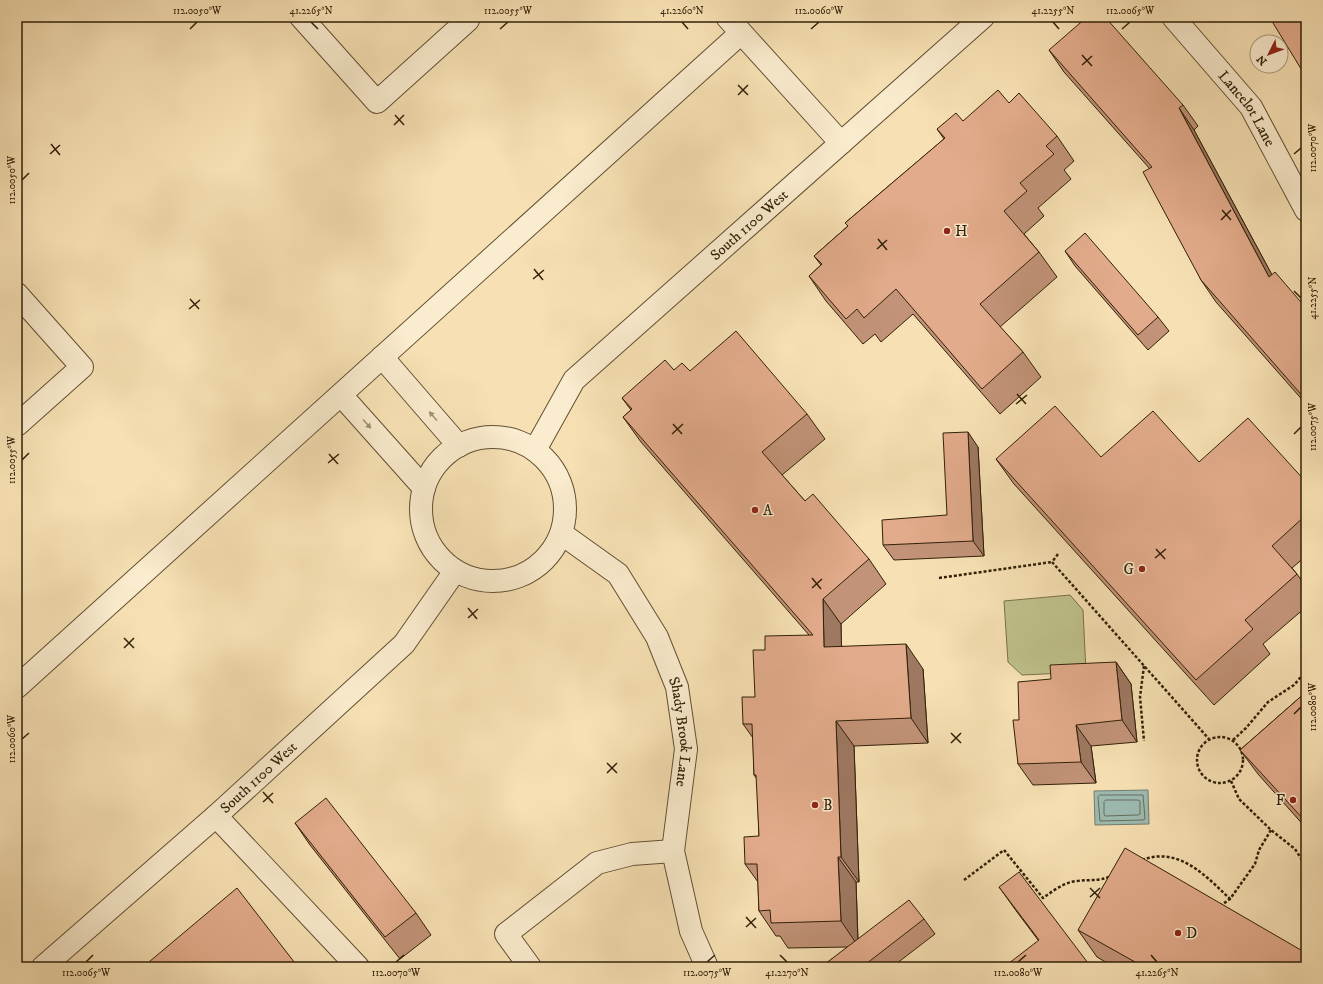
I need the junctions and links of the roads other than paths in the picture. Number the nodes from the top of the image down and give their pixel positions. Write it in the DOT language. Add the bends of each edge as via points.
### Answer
graph roads {
  1 [pos="301,17"];
  2 [pos="465,17"];
  3 [pos="983,17"];
  4 [pos="1172,17"];
  5 [pos="734,25"];
  6 [pos="841,143"];
  7 [pos="1306,210"];
  8 [pos="17,294"];
  9 [pos="382,357"];
  10 [pos="341,395"];
  11 [pos="17,425"];
  12 [pos="459,446"];
  13 [pos="535,450"];
  14 [pos="424,488"];
  15 [pos="562,534"];
  16 [pos="455,571"];
  17 [pos="17,687"];
  18 [pos="216,816"];
  19 [pos="673,851"];
  20 [pos="43,967"];
  21 [pos="358,967"];
  22 [pos="530,967"];
  23 [pos="707,967"];
  1 -- 2 [label="street" via="377,102 468,20"];
  3 -- 6 [label="street, South 1100 West"];
  4 -- 7 [label="street, Lancelot Lane" via="1252,107"];
  5 -- 6 [label="street"];
  5 -- 9 [label="street"];
  6 -- 13 [label="street, South 1100 West" via="574,380"];
  8 -- 11 [label="street" via="82,367"];
  9 -- 10 [label="street"];
  12 -- 9 [label="street, one-way"];
  10 -- 14 [label="street, one-way"];
  10 -- 17 [label="street"];
  12 -- 13 [label="street" via="474,439 499,436"];
  12 -- 14 [label="street" via="451,449 433,468"];
  13 -- 15 [label="street" via="547,460 561,481 566,506"];
  14 -- 16 [label="street" via="420,503 421,519 429,543 444,563"];
  15 -- 16 [label="street" via="550,556 527,574 502,582 478,581"];
  15 -- 19 [label="street, Shady Brook Lane" via="618,574 657,637 677,687 686,749"];
  16 -- 18 [label="street, South 1100 West" via="404,644"];
  18 -- 20 [label="street, South 1100 West"];
  18 -- 21 [label="street"];
  19 -- 22 [label="street" via="632,854 597,863 506,934"];
  19 -- 23 [label="street, Shady Brook Lane" via="691,931"];
}
